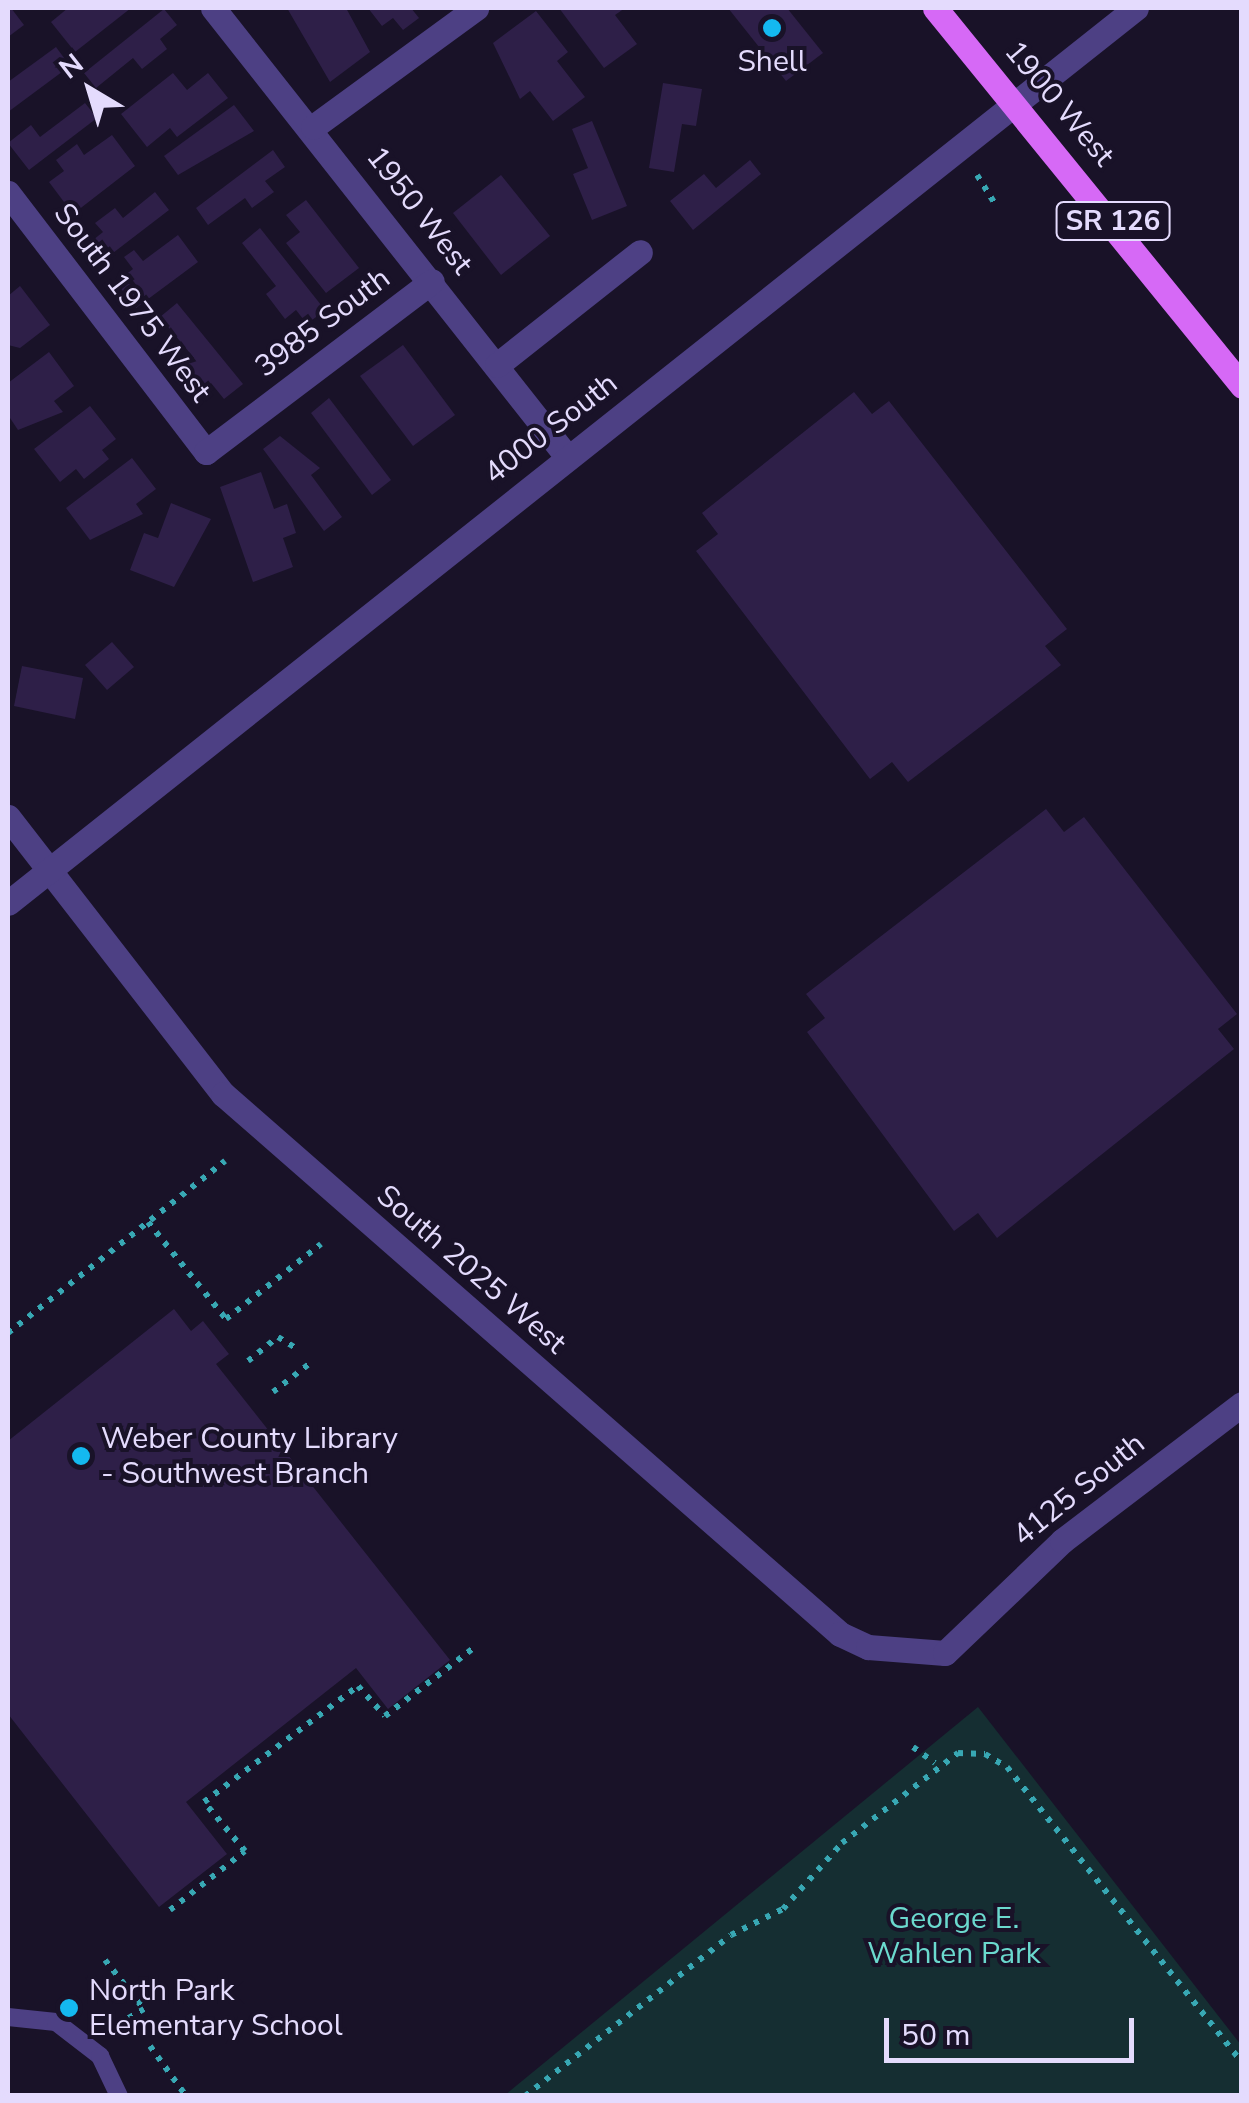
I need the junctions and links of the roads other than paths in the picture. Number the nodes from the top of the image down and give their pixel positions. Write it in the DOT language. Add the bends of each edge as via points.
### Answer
graph roads {
  1 [pos="213,8"];
  2 [pos="476,8"];
  3 [pos="935,8"];
  4 [pos="1136,8"];
  5 [pos="1016,103"];
  6 [pos="313,127"];
  7 [pos="8,194"];
  8 [pos="640,252"];
  9 [pos="432,281"];
  10 [pos="497,366"];
  11 [pos="1242,386"];
  12 [pos="206,452"];
  13 [pos="568,458"];
  14 [pos="8,818"];
  15 [pos="49,870"];
  16 [pos="8,903"];
  17 [pos="1242,1404"];
  18 [pos="964,1634"];
  19 [pos="8,2017"];
  20 [pos="119,2096"];
  1 -- 6 [label="street, 1950 West"];
  2 -- 6 [label="street"];
  3 -- 5 [label="main road, 1900 West / SR 126"];
  4 -- 5 [label="street, 4000 South"];
  5 -- 11 [label="main road, 1900 West / SR 126"];
  5 -- 13 [label="street, 4000 South"];
  6 -- 9 [label="street, 1950 West"];
  7 -- 12 [label="street, South 1975 West"];
  8 -- 10 [label="street"];
  9 -- 10 [label="street, 1950 West"];
  9 -- 12 [label="street, 3985 South"];
  10 -- 13 [label="street, 1950 West"];
  13 -- 15 [label="street, 4000 South"];
  14 -- 15 [label="street, South 2025 West"];
  15 -- 16 [label="street, 4000 South"];
  15 -- 18 [label="street, South 2025 West" via="223,1094 813,1615 868,1647 910,1654 945,1654"];
  17 -- 18 [label="street, 4125 South" via="1062,1541"];
  19 -- 20 [label="lane" via="56,2022 100,2056"];
}
